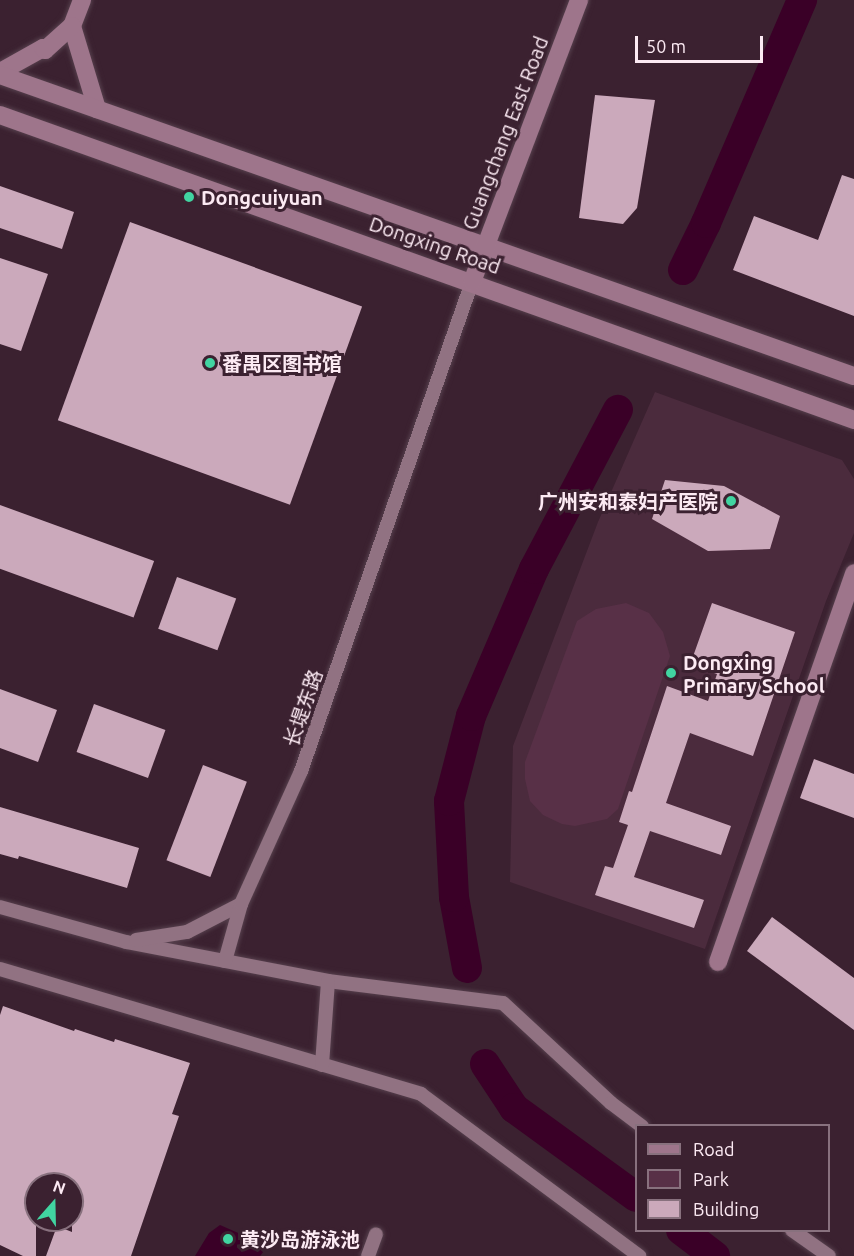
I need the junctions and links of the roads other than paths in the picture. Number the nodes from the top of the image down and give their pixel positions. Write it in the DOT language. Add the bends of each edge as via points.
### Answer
graph roads {
  1 [pos="82,0"];
  2 [pos="579,0"];
  3 [pos="72,26"];
  4 [pos="0,73"];
  5 [pos="97,109"];
  6 [pos="0,115"];
  7 [pos="486,245"];
  8 [pos="472,282"];
  9 [pos="854,376"];
  10 [pos="854,420"];
  11 [pos="854,573"];
  12 [pos="241,904"];
  13 [pos="0,908"];
  14 [pos="126,942"];
  15 [pos="225,961"];
  16 [pos="718,962"];
  17 [pos="0,969"];
  18 [pos="328,981"];
  19 [pos="321,1065"];
  20 [pos="641,1124"];
  21 [pos="795,1232"];
  22 [pos="376,1234"];
  23 [pos="626,1251"];
  24 [pos="368,1256"];
  25 [pos="639,1256"];
  26 [pos="829,1256"];
  1 -- 3 [label="main road"];
  2 -- 7 [label="main road, Guangchang East Road"];
  3 -- 4 [label="main road" via="45,50 42,48"];
  3 -- 5 [label="main road"];
  4 -- 5 [label="main road, Dongxing Road"];
  5 -- 7 [label="main road, Dongxing Road"];
  6 -- 8 [label="main road, Dongxing Road"];
  7 -- 8 [label="main road, Guangchang East Road"];
  7 -- 9 [label="main road, Dongxing Road"];
  8 -- 10 [label="main road, Dongxing Road"];
  8 -- 12 [label="street, 长堤东路" via="301,771"];
  11 -- 16 [label="main road"];
  12 -- 14 [label="street" via="188,932"];
  12 -- 15 [label="street, 长堤东路"];
  13 -- 14 [label="street"];
  14 -- 15 [label="street"];
  15 -- 18 [label="street"];
  17 -- 19 [label="street"];
  18 -- 19 [label="street"];
  18 -- 20 [label="street" via="503,1002 611,1103"];
  19 -- 23 [label="street" via="421,1095"];
  21 -- 26 [label="street"];
  22 -- 24 [label="street"];
  23 -- 25 [label="street"];
}
